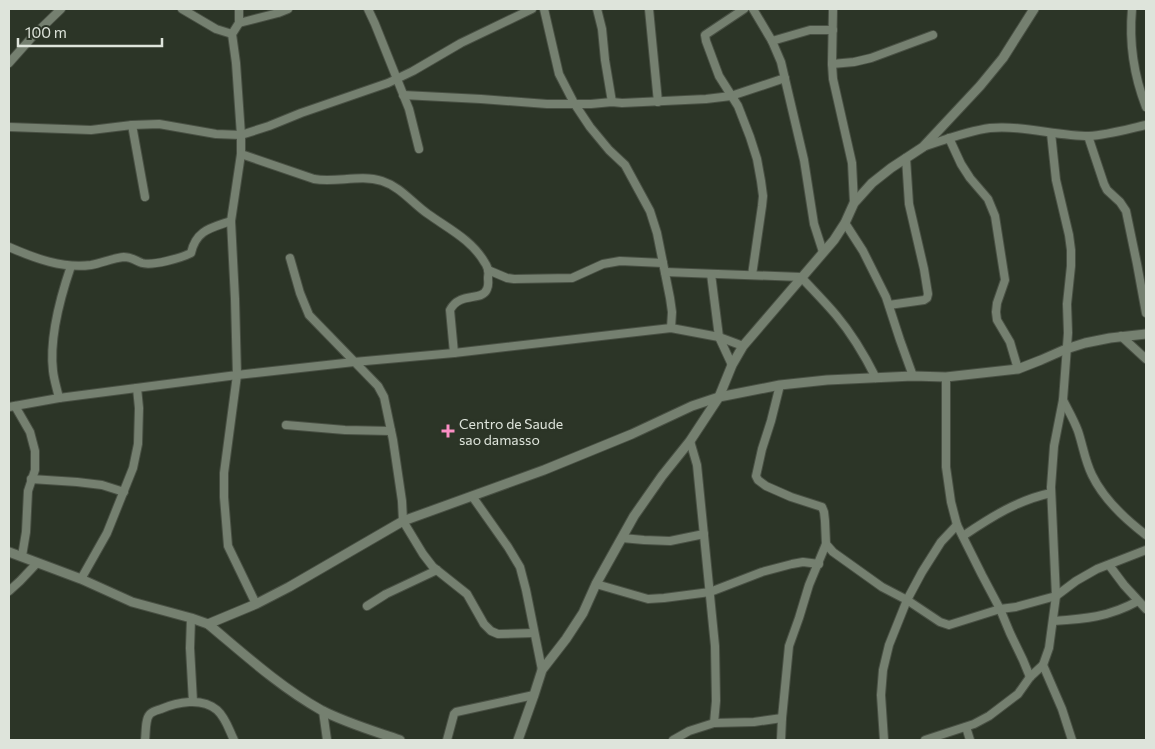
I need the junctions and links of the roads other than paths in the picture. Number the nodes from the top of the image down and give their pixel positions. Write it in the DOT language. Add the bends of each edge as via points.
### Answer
graph roads {
  1 [pos="61,9"];
  2 [pos="182,9"];
  3 [pos="239,9"];
  4 [pos="288,9"];
  5 [pos="368,9"];
  6 [pos="532,9"];
  7 [pos="544,9"];
  8 [pos="597,9"];
  9 [pos="649,9"];
  10 [pos="744,9"];
  11 [pos="752,9"];
  12 [pos="833,9"];
  13 [pos="1034,9"];
  14 [pos="1132,9"];
  15 [pos="239,23"];
  16 [pos="833,30"];
  17 [pos="232,34"];
  18 [pos="933,35"];
  19 [pos="772,42"];
  20 [pos="9,63"];
  21 [pos="832,64"];
  22 [pos="397,78"];
  23 [pos="785,78"];
  24 [pos="403,95"];
  25 [pos="731,96"];
  26 [pos="612,102"];
  27 [pos="658,102"];
  28 [pos="574,104"];
  29 [pos="1146,107"];
  30 [pos="132,125"];
  31 [pos="1146,125"];
  32 [pos="9,127"];
  33 [pos="1051,133"];
  34 [pos="241,135"];
  35 [pos="1088,136"];
  36 [pos="949,138"];
  37 [pos="923,147"];
  38 [pos="419,149"];
  39 [pos="241,154"];
  40 [pos="906,158"];
  41 [pos="145,197"];
  42 [pos="854,203"];
  43 [pos="231,221"];
  44 [pos="845,223"];
  45 [pos="9,247"];
  46 [pos="823,252"];
  47 [pos="290,258"];
  48 [pos="663,263"];
  49 [pos="71,266"];
  50 [pos="488,270"];
  51 [pos="665,272"];
  52 [pos="710,274"];
  53 [pos="752,275"];
  54 [pos="801,277"];
  55 [pos="888,305"];
  56 [pos="1146,313"];
  57 [pos="672,328"];
  58 [pos="1146,334"];
  59 [pos="1121,336"];
  60 [pos="719,337"];
  61 [pos="742,346"];
  62 [pos="1066,349"];
  63 [pos="454,353"];
  64 [pos="1146,359"];
  65 [pos="354,362"];
  66 [pos="732,365"];
  67 [pos="1018,369"];
  68 [pos="237,375"];
  69 [pos="913,376"];
  70 [pos="946,377"];
  71 [pos="876,378"];
  72 [pos="780,385"];
  73 [pos="136,388"];
  74 [pos="719,397"];
  75 [pos="59,398"];
  76 [pos="1063,400"];
  77 [pos="12,406"];
  78 [pos="286,425"];
  79 [pos="391,431"];
  80 [pos="690,441"];
  81 [pos="31,479"];
  82 [pos="124,492"];
  83 [pos="1051,493"];
  84 [pos="472,496"];
  85 [pos="404,521"];
  86 [pos="957,525"];
  87 [pos="704,534"];
  88 [pos="1146,535"];
  89 [pos="963,536"];
  90 [pos="622,538"];
  91 [pos="826,544"];
  92 [pos="1146,550"];
  93 [pos="9,552"];
  94 [pos="22,556"];
  95 [pos="37,563"];
  96 [pos="819,564"];
  97 [pos="1109,565"];
  98 [pos="437,570"];
  99 [pos="81,580"];
  100 [pos="596,584"];
  101 [pos="9,591"];
  102 [pos="710,592"];
  103 [pos="1056,596"];
  104 [pos="907,600"];
  105 [pos="1138,601"];
  106 [pos="256,604"];
  107 [pos="367,606"];
  108 [pos="1000,609"];
  109 [pos="1146,609"];
  110 [pos="191,618"];
  111 [pos="1053,621"];
  112 [pos="208,624"];
  113 [pos="534,633"];
  114 [pos="1043,665"];
  115 [pos="542,670"];
  116 [pos="1030,677"];
  117 [pos="534,695"];
  118 [pos="193,702"];
  119 [pos="323,711"];
  120 [pos="782,718"];
  121 [pos="714,723"];
  122 [pos="966,727"];
  123 [pos="145,740"];
  124 [pos="234,740"];
  125 [pos="327,740"];
  126 [pos="400,740"];
  127 [pos="448,740"];
  128 [pos="518,740"];
  129 [pos="673,740"];
  130 [pos="781,740"];
  131 [pos="884,740"];
  132 [pos="925,740"];
  133 [pos="970,740"];
  134 [pos="1072,740"];
  1 -- 20 [label="street"];
  2 -- 17 [label="street" via="216,29"];
  3 -- 15 [label="street"];
  4 -- 15 [label="street"];
  5 -- 22 [label="street"];
  6 -- 22 [label="street"];
  7 -- 28 [label="street" via="558,74"];
  8 -- 26 [label="street"];
  9 -- 27 [label="street"];
  10 -- 25 [label="street" via="705,35 719,76"];
  11 -- 19 [label="street"];
  12 -- 16 [label="street"];
  13 -- 37 [label="street" via="1003,58"];
  14 -- 29 [label="street" via="1132,54"];
  15 -- 17 [label="street"];
  16 -- 19 [label="street" via="810,30"];
  16 -- 21 [label="street"];
  17 -- 34 [label="street"];
  18 -- 21 [label="street" via="871,58"];
  19 -- 23 [label="street"];
  21 -- 42 [label="street" via="852,163"];
  22 -- 24 [label="street"];
  22 -- 34 [label="street"];
  23 -- 25 [label="street"];
  23 -- 46 [label="street" via="804,160 814,224"];
  24 -- 28 [label="street"];
  24 -- 38 [label="street"];
  25 -- 27 [label="street"];
  25 -- 53 [label="street" via="750,137 763,196"];
  26 -- 27 [label="street"];
  26 -- 28 [label="street"];
  28 -- 48 [label="street" via="636,183 650,210"];
  30 -- 32 [label="street" via="91,130"];
  30 -- 34 [label="street" via="159,124"];
  30 -- 41 [label="street"];
  31 -- 35 [label="street"];
  33 -- 35 [label="street"];
  33 -- 36 [label="street" via="990,128"];
  33 -- 62 [label="street" via="1056,180 1071,250"];
  34 -- 39 [label="street"];
  35 -- 56 [label="street" via="1104,184 1126,211"];
  36 -- 37 [label="street"];
  36 -- 67 [label="street" via="961,164 988,199 995,216 1005,280 995,307 997,320 1010,342"];
  37 -- 40 [label="street"];
  39 -- 43 [label="street"];
  39 -- 50 [label="street" via="314,179 364,178 398,188 473,246"];
  40 -- 42 [label="street" via="872,183"];
  40 -- 55 [label="street" via="909,204 928,294 924,300"];
  42 -- 44 [label="street"];
  43 -- 49 [label="street" via="206,229 196,239 191,253 184,256 151,263 124,257"];
  43 -- 68 [label="street"];
  44 -- 46 [label="street"];
  44 -- 55 [label="street" via="877,277"];
  45 -- 49 [label="street" via="31,257"];
  46 -- 54 [label="street"];
  47 -- 65 [label="street" via="309,315"];
  48 -- 50 [label="street" via="613,261 572,278 514,280"];
  48 -- 51 [label="street"];
  49 -- 75 [label="street" via="62,292 53,346 53,370"];
  50 -- 63 [label="street" via="486,292 458,300 450,310"];
  51 -- 52 [label="street"];
  51 -- 57 [label="street"];
  52 -- 53 [label="street"];
  52 -- 60 [label="street"];
  53 -- 54 [label="street"];
  54 -- 61 [label="street"];
  54 -- 71 [label="street" via="837,316"];
  55 -- 69 [label="street"];
  57 -- 60 [label="street"];
  57 -- 63 [label="street"];
  58 -- 59 [label="street"];
  59 -- 62 [label="street"];
  59 -- 64 [label="street"];
  60 -- 61 [label="street"];
  60 -- 66 [label="street"];
  61 -- 66 [label="street"];
  62 -- 67 [label="street"];
  62 -- 76 [label="street"];
  63 -- 65 [label="street"];
  65 -- 68 [label="street"];
  65 -- 79 [label="street" via="378,386 384,397"];
  66 -- 74 [label="street"];
  67 -- 70 [label="street"];
  68 -- 73 [label="street"];
  68 -- 106 [label="street" via="224,473 226,534 228,546"];
  69 -- 70 [label="street"];
  69 -- 71 [label="street"];
  70 -- 86 [label="street" via="946,467"];
  71 -- 72 [label="street"];
  72 -- 74 [label="street"];
  72 -- 91 [label="street" via="756,476 766,486 791,498 822,506"];
  73 -- 75 [label="street"];
  73 -- 82 [label="street" via="138,444"];
  74 -- 80 [label="street"];
  74 -- 84 [label="street" via="544,470"];
  75 -- 77 [label="street"];
  76 -- 83 [label="street" via="1054,446"];
  76 -- 88 [label="street" via="1101,491 1129,522"];
  77 -- 81 [label="street" via="30,432 35,451 35,470"];
  78 -- 79 [label="street"];
  79 -- 85 [label="street"];
  80 -- 87 [label="street" via="697,465"];
  80 -- 90 [label="street" via="662,476"];
  81 -- 82 [label="street" via="102,485"];
  81 -- 94 [label="street"];
  82 -- 99 [label="street" via="107,533"];
  83 -- 89 [label="street" via="995,515"];
  83 -- 103 [label="street"];
  84 -- 85 [label="street"];
  84 -- 113 [label="street" via="520,567"];
  85 -- 98 [label="street"];
  85 -- 106 [label="street"];
  86 -- 89 [label="street"];
  86 -- 104 [label="street" via="941,542"];
  87 -- 90 [label="street" via="670,541"];
  87 -- 102 [label="street"];
  89 -- 108 [label="street"];
  90 -- 100 [label="street"];
  91 -- 96 [label="street"];
  91 -- 104 [label="street" via="882,587"];
  92 -- 97 [label="street"];
  93 -- 94 [label="street"];
  94 -- 95 [label="street"];
  95 -- 99 [label="street"];
  95 -- 101 [label="street"];
  96 -- 102 [label="street" via="792,564"];
  96 -- 120 [label="street" via="789,646"];
  97 -- 103 [label="street" via="1097,569"];
  97 -- 105 [label="street"];
  98 -- 107 [label="street"];
  98 -- 113 [label="street" via="467,594 491,631 498,634"];
  99 -- 110 [label="street" via="132,602"];
  100 -- 102 [label="street" via="648,599"];
  100 -- 115 [label="street" via="583,613"];
  102 -- 121 [label="street" via="716,700"];
  103 -- 108 [label="street"];
  103 -- 111 [label="street"];
  104 -- 108 [label="street" via="949,625"];
  104 -- 131 [label="street" via="889,645 884,670 881,695"];
  105 -- 109 [label="street"];
  105 -- 111 [label="street" via="1099,616"];
  106 -- 112 [label="street"];
  108 -- 116 [label="street"];
  110 -- 112 [label="street"];
  110 -- 118 [label="street"];
  111 -- 114 [label="street"];
  112 -- 119 [label="street" via="297,695"];
  113 -- 115 [label="street"];
  114 -- 116 [label="street"];
  114 -- 134 [label="street"];
  115 -- 117 [label="street"];
  116 -- 122 [label="street" via="1018,694 1004,705"];
  117 -- 127 [label="street" via="456,712"];
  117 -- 128 [label="street"];
  118 -- 123 [label="street" via="151,713"];
  118 -- 124 [label="street" via="216,708 224,717"];
  119 -- 125 [label="street"];
  119 -- 126 [label="street"];
  120 -- 121 [label="street"];
  120 -- 130 [label="street"];
  121 -- 129 [label="street"];
  122 -- 132 [label="street"];
  122 -- 133 [label="street"];
}
